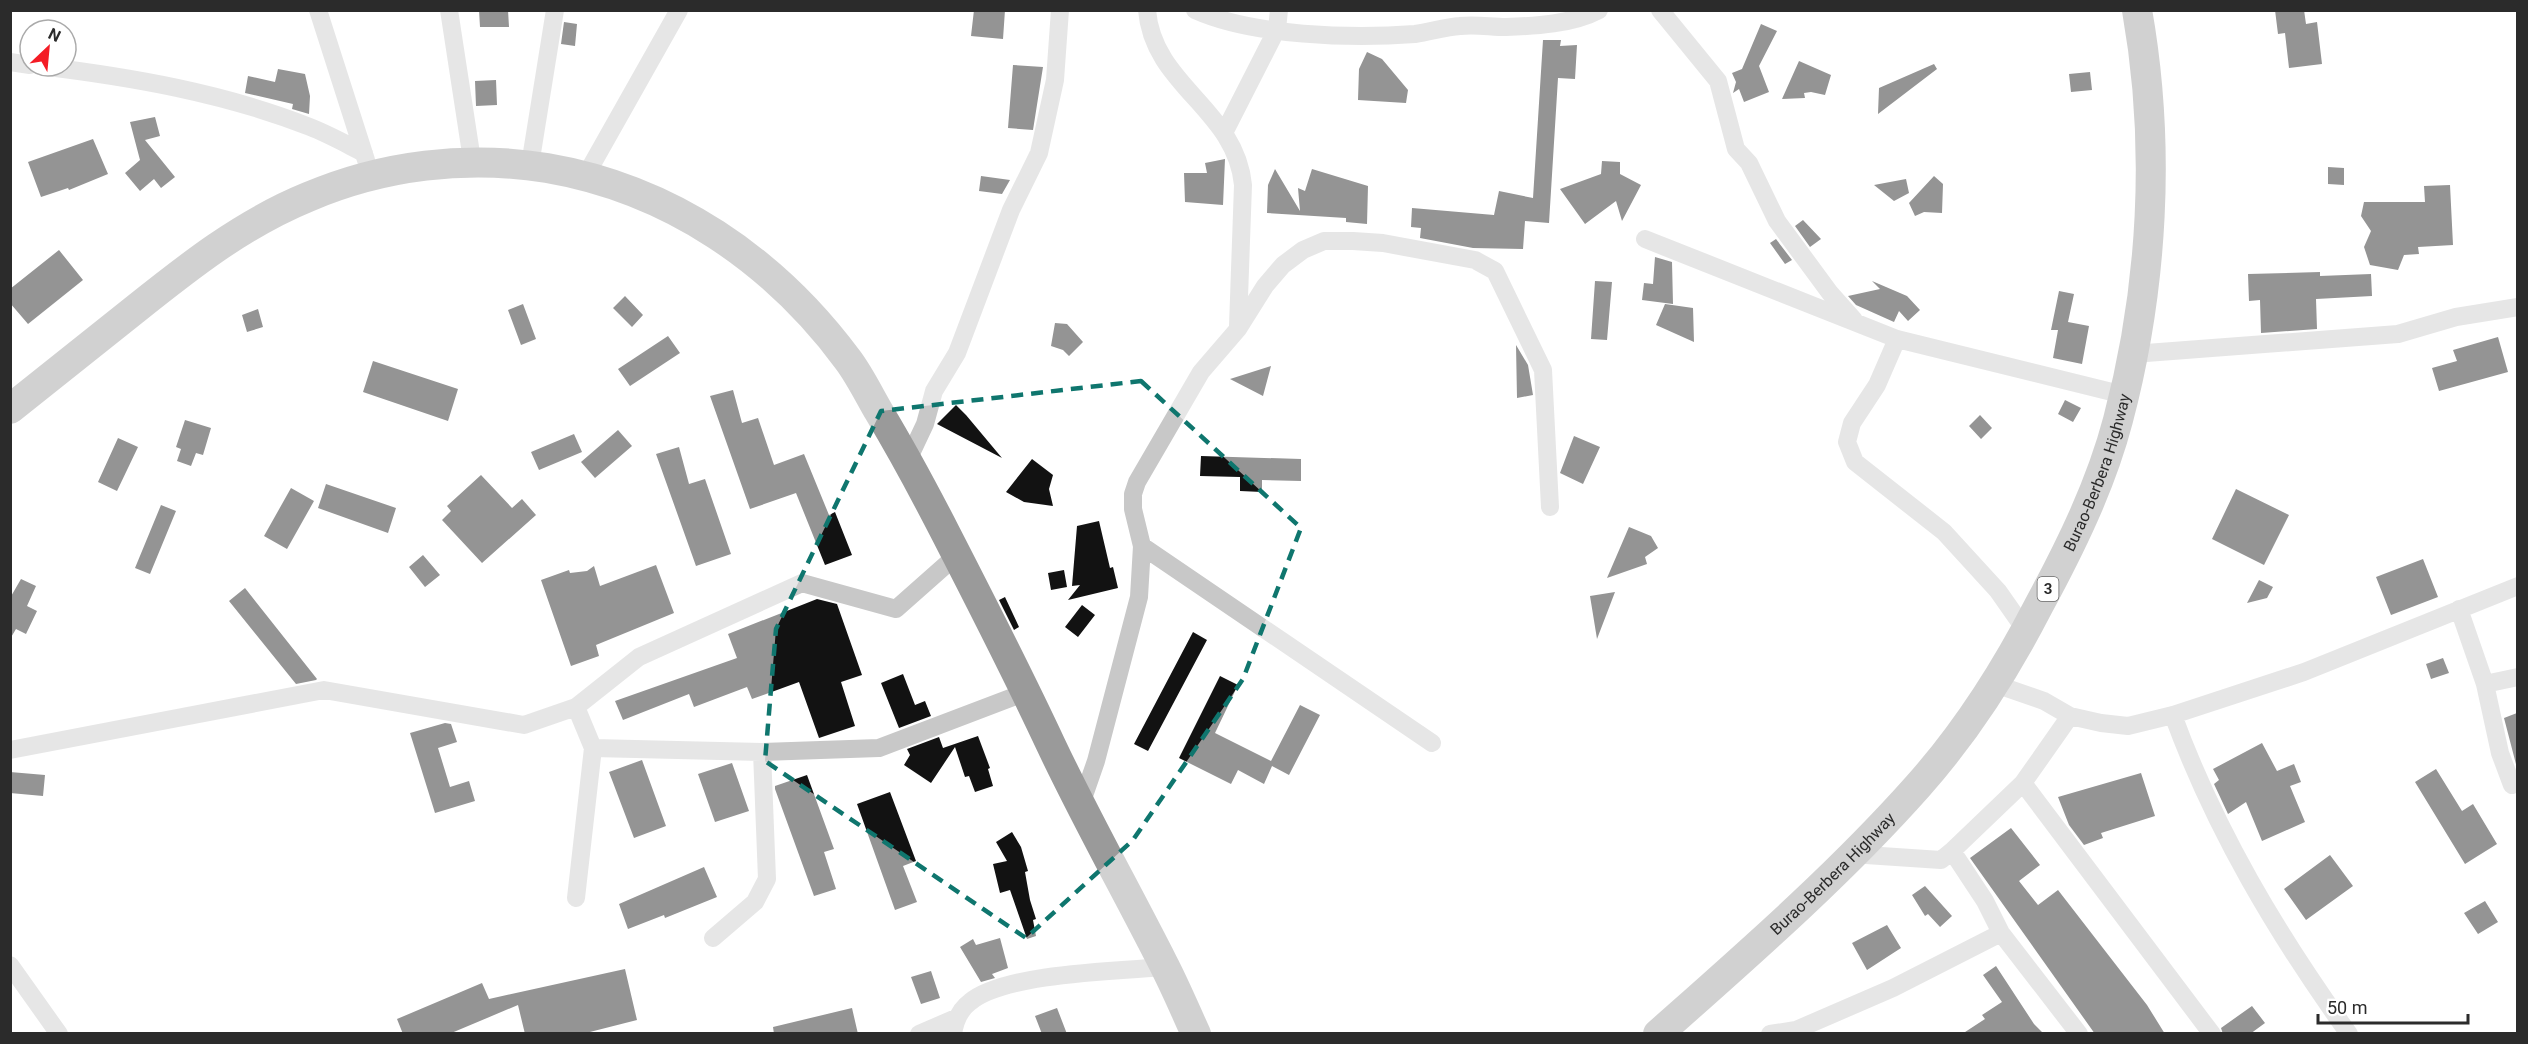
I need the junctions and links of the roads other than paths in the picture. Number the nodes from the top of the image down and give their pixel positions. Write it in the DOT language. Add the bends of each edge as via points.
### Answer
graph roads {
  1 [pos="318,10"];
  2 [pos="449,10"];
  3 [pos="555,10"];
  4 [pos="679,10"];
  5 [pos="1060,10"];
  6 [pos="1147,10"];
  7 [pos="1195,10"];
  8 [pos="1599,10"];
  9 [pos="1660,10"];
  10 [pos="2136,10"];
  11 [pos="1278,20"];
  12 [pos="78,71"];
  13 [pos="1225,131"];
  14 [pos="472,160"];
  15 [pos="367,164"];
  16 [pos="530,165"];
  17 [pos="586,175"];
  18 [pos="1645,239"];
  19 [pos="2517,307"];
  20 [pos="1857,323"];
  21 [pos="1238,329"];
  22 [pos="1897,339"];
  23 [pos="2133,354"];
  24 [pos="2124,395"];
  25 [pos="10,409"];
  26 [pos="909,460"];
  27 [pos="1550,507"];
  28 [pos="1142,546"];
  29 [pos="957,555"];
  30 [pos="2517,586"];
  31 [pos="2459,609"];
  32 [pos="2026,631"];
  33 [pos="2517,677"];
  34 [pos="1995,684"];
  35 [pos="2485,684"];
  36 [pos="1026,692"];
  37 [pos="576,707"];
  38 [pos="2172,715"];
  39 [pos="2070,716"];
  40 [pos="1432,743"];
  41 [pos="593,748"];
  42 [pos="10,750"];
  43 [pos="762,752"];
  44 [pos="2023,783"];
  45 [pos="2512,785"];
  46 [pos="1080,807"];
  47 [pos="1952,851"];
  48 [pos="1851,854"];
  49 [pos="576,898"];
  50 [pos="2001,933"];
  51 [pos="713,938"];
  52 [pos="10,965"];
  53 [pos="1165,967"];
  54 [pos="1183,1019"];
  55 [pos="954,1026"];
  56 [pos="59,1034"];
  57 [pos="919,1034"];
  58 [pos="1197,1034"];
  59 [pos="1658,1034"];
  60 [pos="1770,1034"];
  61 [pos="2079,1034"];
  62 [pos="2212,1034"];
  63 [pos="2349,1034"];
  1 -- 15 [label="street"];
  2 -- 14 [label="street"];
  3 -- 16 [label="street"];
  4 -- 17 [label="street"];
  5 -- 26 [label="street" via="1055,80 1039,153 1011,210 957,353 934,391"];
  6 -- 13 [label="street" via="1153,43 1176,76"];
  7 -- 11 [label="street" via="1220,21"];
  8 -- 11 [label="street" via="1589,16 1550,23 1461,26 1416,34 1328,35"];
  9 -- 20 [label="street" via="1718,81 1736,148 1749,163 1777,220"];
  10 -- 23 [label="highway, Burao-Berbera Highway / 3" via="2149,112 2150,184 2148,256"];
  11 -- 13 [label="street"];
  12 -- 15 [label="street" via="115,75 228,101 310,127"];
  13 -- 21 [label="street" via="1241,166 1243,185"];
  14 -- 15 [label="highway"];
  14 -- 16 [label="highway"];
  15 -- 25 [label="highway" via="246,228 198,259"];
  16 -- 17 [label="highway"];
  17 -- 26 [label="highway" via="668,206 750,256 799,300 850,362"];
  18 -- 20 [label="street"];
  19 -- 23 [label="street" via="2398,334"];
  20 -- 22 [label="street"];
  21 -- 27 [label="street" via="1283,265 1324,241 1383,243 1474,260 1495,272 1543,370"];
  21 -- 28 [label="street" via="1192,386 1137,482 1133,509"];
  22 -- 24 [label="street"];
  22 -- 32 [label="street" via="1877,385 1852,423 1847,442 1856,462 1944,532 1998,591"];
  23 -- 24 [label="highway, Burao-Berbera Highway / 3"];
  24 -- 32 [label="highway, Burao-Berbera Highway / 3" via="2100,475 2062,564"];
  26 -- 29 [label="highway"];
  28 -- 40 [label="street"];
  28 -- 46 [label="street" via="1138,597 1096,761"];
  29 -- 36 [label="highway"];
  29 -- 37 [label="street" via="896,609 802,583 639,657"];
  30 -- 31 [label="street"];
  31 -- 35 [label="street"];
  31 -- 38 [label="street" via="2304,672"];
  32 -- 34 [label="highway, Burao-Berbera Highway / 3"];
  33 -- 35 [label="street"];
  34 -- 39 [label="street" via="2044,701"];
  34 -- 48 [label="highway, Burao-Berbera Highway / 3" via="1918,786"];
  35 -- 45 [label="street" via="2500,753"];
  36 -- 43 [label="street" via="879,748"];
  36 -- 46 [label="highway"];
  37 -- 41 [label="street"];
  37 -- 42 [label="street" via="524,725 324,690"];
  38 -- 39 [label="street" via="2128,726"];
  38 -- 63 [label="street" via="2228,842 2253,888 2302,968"];
  39 -- 44 [label="street"];
  41 -- 43 [label="street"];
  41 -- 49 [label="street"];
  43 -- 51 [label="street" via="767,879 755,902"];
  44 -- 47 [label="street"];
  44 -- 62 [label="street"];
  46 -- 53 [label="highway"];
  47 -- 48 [label="street" via="1941,860"];
  47 -- 50 [label="street"];
  48 -- 59 [label="highway, Burao-Berbera Highway / 3" via="1762,942"];
  50 -- 60 [label="street" via="1872,998 1796,1030"];
  50 -- 61 [label="street"];
  52 -- 56 [label="street"];
  53 -- 54 [label="highway"];
  53 -- 55 [label="street" via="1028,981 992,990 970,1002"];
  54 -- 58 [label="highway"];
  55 -- 57 [label="street"];
}
